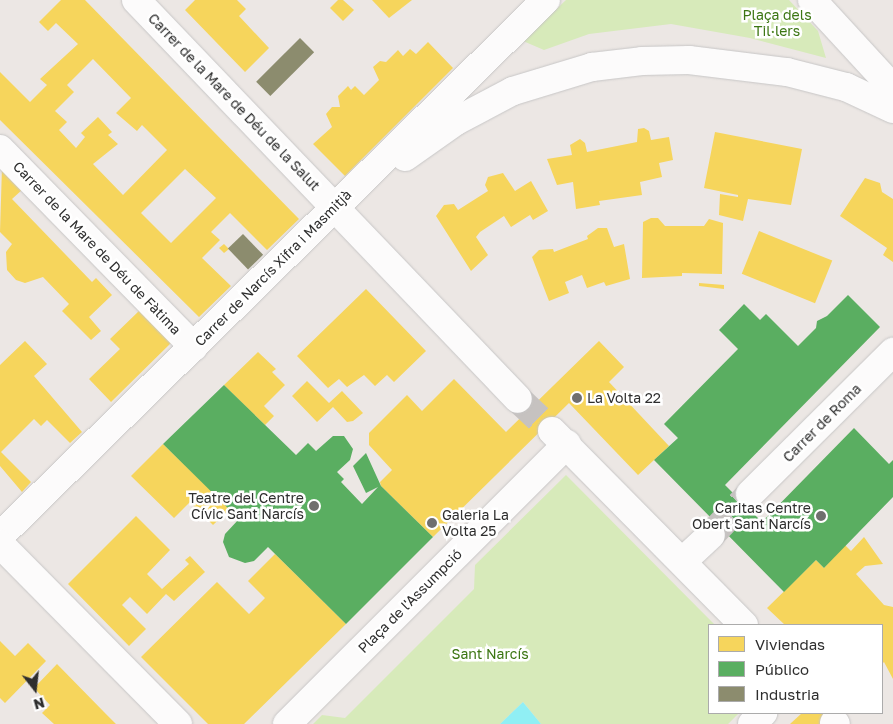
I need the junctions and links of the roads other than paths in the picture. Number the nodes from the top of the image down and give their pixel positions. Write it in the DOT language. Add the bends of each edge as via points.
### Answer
graph roads {
  1 [pos="136,0"];
  2 [pos="546,0"];
  3 [pos="812,0"];
  4 [pos="893,88"];
  5 [pos="893,109"];
  6 [pos="0,149"];
  7 [pos="335,207"];
  8 [pos="194,347"];
  9 [pos="893,352"];
  10 [pos="518,400"];
  11 [pos="750,494"];
  12 [pos="711,534"];
  13 [pos="0,536"];
  14 [pos="0,544"];
  15 [pos="683,561"];
  16 [pos="743,624"];
  17 [pos="762,714"];
  18 [pos="178,724"];
  19 [pos="286,724"];
  20 [pos="752,724"];
  1 -- 7 [label="street, Carrer de la Mare de Déu de la Salut"];
  2 -- 7 [label="street, Carrer de Narcís Xifra i Masmitjà"];
  3 -- 4 [label="street"];
  5 -- 7 [label="street" via="846,87 742,65 679,60 592,67 513,91 456,121"];
  6 -- 8 [label="street, Carrer de la Mare de Déu de Fàtima"];
  7 -- 8 [label="street, Carrer de Narcís Xifra i Masmitjà"];
  7 -- 10 [label="street, Carrer de la Mare de Déu de la Salut"];
  8 -- 13 [label="street, Carrer de Narcís Xifra i Masmitjà"];
  9 -- 11 [label="street, Carrer de Roma"];
  12 -- 15 [label="street"];
  14 -- 18 [label="street"];
  15 -- 16 [label="street, Plaça de l'Assumpció"];
  15 -- 19 [label="street, Plaça de l'Assumpció" via="559,438"];
  17 -- 20 [label="street"];
}
